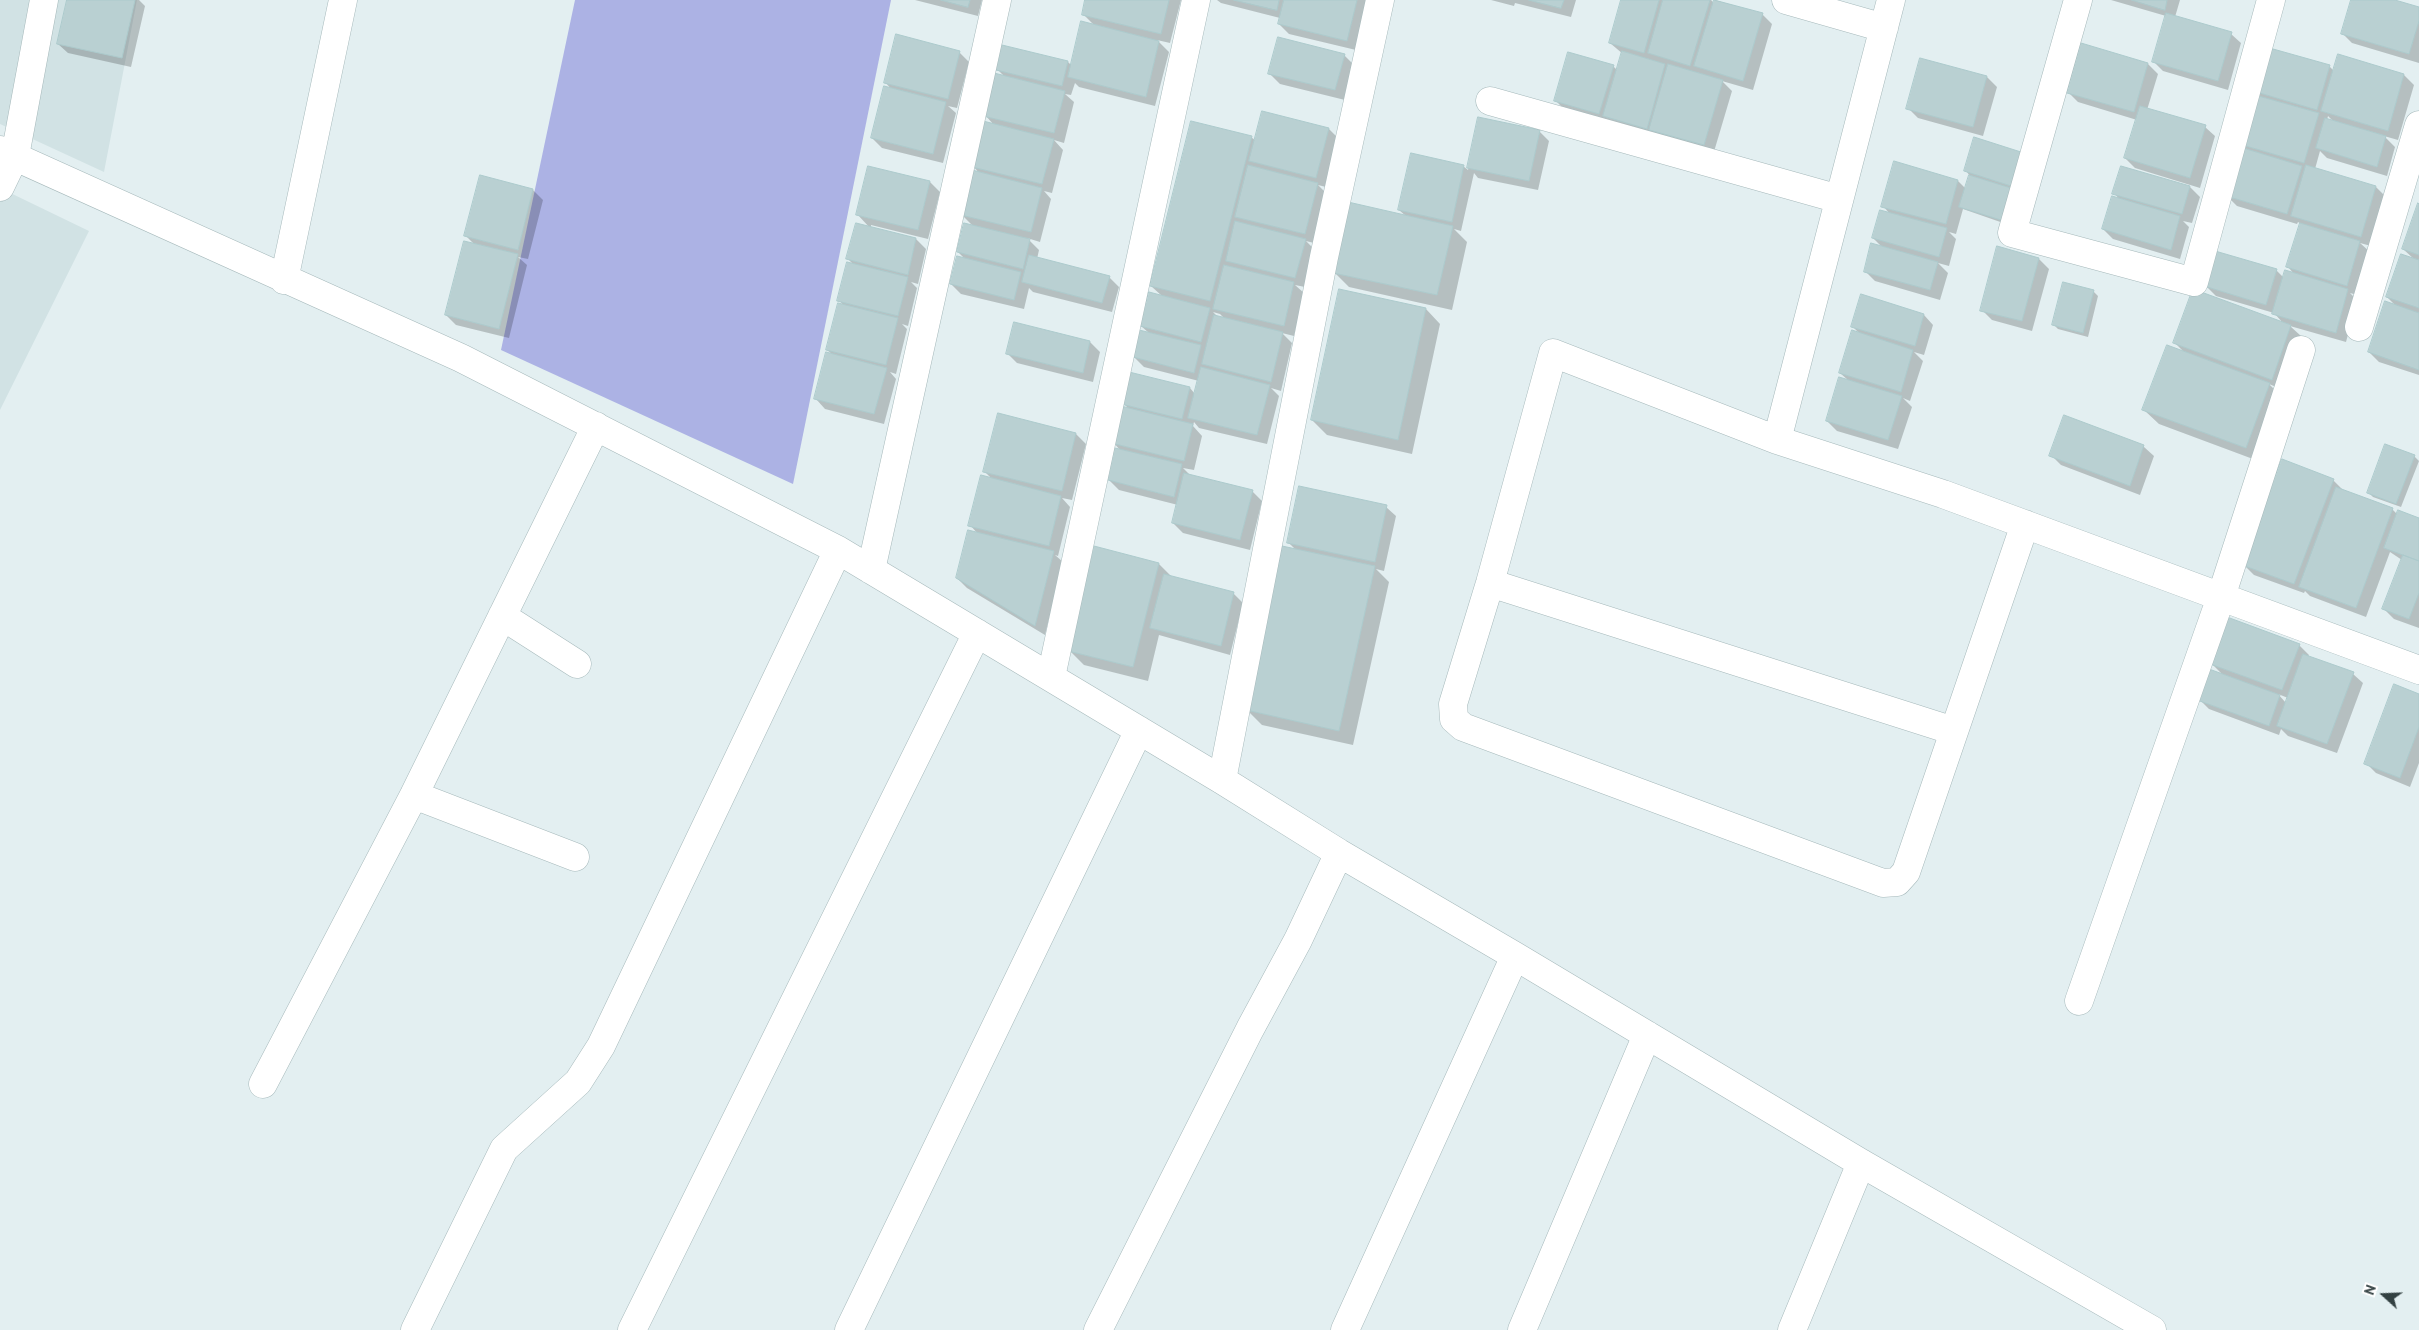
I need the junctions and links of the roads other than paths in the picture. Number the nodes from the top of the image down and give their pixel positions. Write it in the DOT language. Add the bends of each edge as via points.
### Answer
graph roads {
  1 [pos="44,0"];
  2 [pos="344,0"];
  3 [pos="997,0"];
  4 [pos="1196,0"];
  5 [pos="1380,0"];
  6 [pos="1786,0"];
  7 [pos="1891,0"];
  8 [pos="2078,0"];
  9 [pos="2271,0"];
  10 [pos="1884,28"];
  11 [pos="1490,101"];
  12 [pos="2419,126"];
  13 [pos="7,153"];
  14 [pos="0,187"];
  15 [pos="1839,199"];
  16 [pos="284,280"];
  17 [pos="2359,328"];
  18 [pos="2301,350"];
  19 [pos="596,426"];
  20 [pos="1777,440"];
  21 [pos="2025,524"];
  22 [pos="838,550"];
  23 [pos="872,570"];
  24 [pos="1490,583"];
  25 [pos="2221,597"];
  26 [pos="502,616"];
  27 [pos="977,633"];
  28 [pos="578,664"];
  29 [pos="2419,670"];
  30 [pos="1051,677"];
  31 [pos="1139,730"];
  32 [pos="1954,731"];
  33 [pos="1222,780"];
  34 [pos="414,795"];
  35 [pos="1339,854"];
  36 [pos="575,856"];
  37 [pos="1515,956"];
  38 [pos="2079,1001"];
  39 [pos="1647,1035"];
  40 [pos="263,1084"];
  41 [pos="1861,1163"];
  42 [pos="415,1330"];
  43 [pos="632,1330"];
  44 [pos="849,1330"];
  45 [pos="1098,1330"];
  46 [pos="1345,1330"];
  47 [pos="1522,1330"];
  48 [pos="1792,1330"];
  49 [pos="2152,1330"];
  1 -- 13 [label="street"];
  2 -- 16 [label="street"];
  3 -- 23 [label="street"];
  4 -- 30 [label="street"];
  5 -- 33 [label="street" via="1324,257"];
  6 -- 10 [label="street"];
  7 -- 10 [label="street"];
  8 -- 9 [label="street" via="2012,233 2194,282"];
  10 -- 15 [label="street"];
  11 -- 15 [label="street"];
  12 -- 17 [label="street"];
  13 -- 14 [label="street"];
  13 -- 16 [label="street"];
  15 -- 20 [label="street"];
  16 -- 19 [label="street" via="461,358"];
  18 -- 25 [label="street"];
  19 -- 22 [label="street"];
  19 -- 26 [label="street"];
  20 -- 21 [label="street"];
  20 -- 24 [label="street" via="1553,353"];
  21 -- 25 [label="street"];
  21 -- 32 [label="street"];
  22 -- 23 [label="street"];
  22 -- 42 [label="street" via="601,1046 578,1082 504,1149"];
  23 -- 27 [label="street"];
  24 -- 32 [label="street"];
  24 -- 32 [label="street" via="1453,704 1454,719 1463,727 1883,883 1897,882 1906,872"];
  25 -- 29 [label="street"];
  25 -- 38 [label="street"];
  26 -- 28 [label="street"];
  26 -- 34 [label="street"];
  27 -- 30 [label="street"];
  27 -- 43 [label="street"];
  30 -- 31 [label="street"];
  31 -- 33 [label="street"];
  31 -- 44 [label="street"];
  33 -- 35 [label="street"];
  34 -- 36 [label="street"];
  34 -- 40 [label="street"];
  35 -- 37 [label="street"];
  35 -- 45 [label="street"];
  37 -- 39 [label="street"];
  37 -- 46 [label="street"];
  39 -- 41 [label="street"];
  39 -- 47 [label="street"];
  41 -- 48 [label="street"];
  41 -- 49 [label="street"];
}
